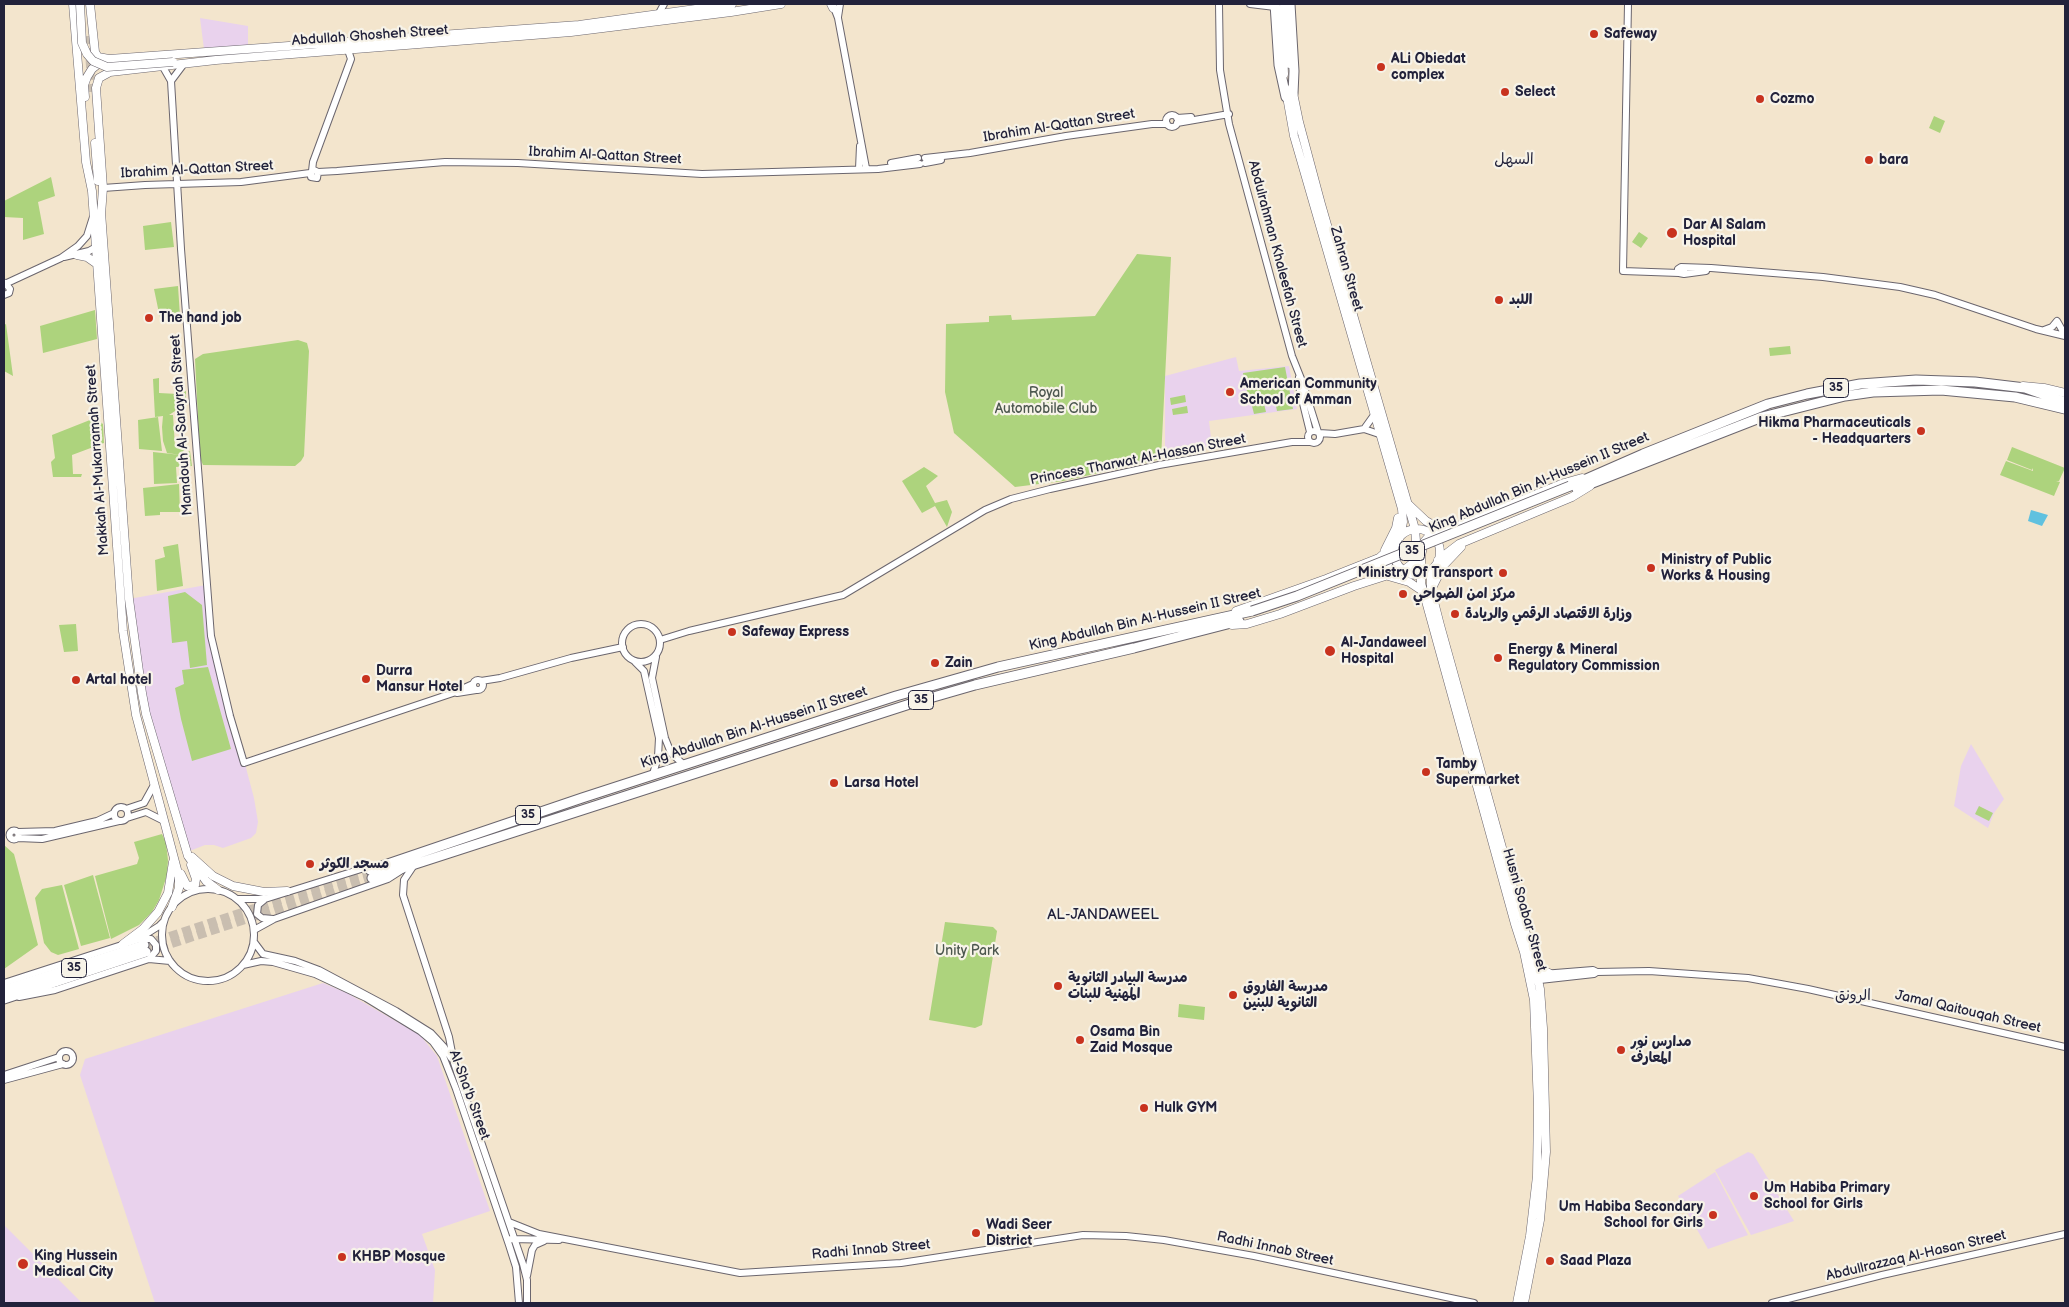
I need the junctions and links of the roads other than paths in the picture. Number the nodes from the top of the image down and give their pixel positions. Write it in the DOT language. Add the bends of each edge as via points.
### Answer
graph roads {
  1 [pos="73,4"];
  2 [pos="80,4"];
  3 [pos="88,4"];
  4 [pos="664,4"];
  5 [pos="669,4"];
  6 [pos="732,4"];
  7 [pos="781,4"];
  8 [pos="1219,4"];
  9 [pos="1250,4"];
  10 [pos="1285,4"];
  11 [pos="1290,4"];
  12 [pos="1628,4"];
  13 [pos="834,5"];
  14 [pos="1277,5"];
  15 [pos="673,13"];
  16 [pos="658,15"];
  17 [pos="88,36"];
  18 [pos="76,44"];
  19 [pos="94,45"];
  20 [pos="348,50"];
  21 [pos="126,58"];
  22 [pos="109,59"];
  23 [pos="216,60"];
  24 [pos="183,65"];
  25 [pos="163,67"];
  26 [pos="128,71"];
  27 [pos="171,82"];
  28 [pos="84,92"];
  29 [pos="94,92"];
  30 [pos="1289,95"];
  31 [pos="1227,112"];
  32 [pos="865,168"];
  33 [pos="314,173"];
  34 [pos="177,184"];
  35 [pos="103,188"];
  36 [pos="92,190"];
  37 [pos="97,215"];
  38 [pos="103,240"];
  39 [pos="96,248"];
  40 [pos="76,254"];
  41 [pos="61,258"];
  42 [pos="97,264"];
  43 [pos="7,284"];
  44 [pos="4,295"];
  45 [pos="2036,329"];
  46 [pos="2044,330"];
  47 [pos="2065,336"];
  48 [pos="2065,340"];
  49 [pos="1299,377"];
  50 [pos="2011,387"];
  51 [pos="2065,393"];
  52 [pos="2065,402"];
  53 [pos="2065,411"];
  54 [pos="1374,415"];
  55 [pos="1364,429"];
  56 [pos="1319,432"];
  57 [pos="1309,434"];
  58 [pos="1335,434"];
  59 [pos="1379,434"];
  60 [pos="1292,442"];
  61 [pos="1310,442"];
  62 [pos="1318,442"];
  63 [pos="1592,480"];
  64 [pos="1394,482"];
  65 [pos="1406,500"];
  66 [pos="1451,528"];
  67 [pos="1415,529"];
  68 [pos="1432,534"];
  69 [pos="1398,540"];
  70 [pos="1462,543"];
  71 [pos="1379,558"];
  72 [pos="1436,563"];
  73 [pos="1404,570"];
  74 [pos="1420,574"];
  75 [pos="1384,576"];
  76 [pos="1428,591"];
  77 [pos="1225,622"];
  78 [pos="660,640"];
  79 [pos="623,647"];
  80 [pos="656,656"];
  81 [pos="634,661"];
  82 [pos="683,764"];
  83 [pos="653,774"];
  84 [pos="154,785"];
  85 [pos="126,809"];
  86 [pos="114,813"];
  87 [pos="128,818"];
  88 [pos="119,821"];
  89 [pos="164,821"];
  90 [pos="12,834"];
  91 [pos="4,838"];
  92 [pos="169,838"];
  93 [pos="187,854"];
  94 [pos="173,855"];
  95 [pos="400,860"];
  96 [pos="414,866"];
  97 [pos="403,869"];
  98 [pos="218,890"];
  99 [pos="287,891"];
  100 [pos="233,896"];
  101 [pos="265,899"];
  102 [pos="172,907"];
  103 [pos="274,919"];
  104 [pos="164,920"];
  105 [pos="254,930"];
  106 [pos="254,942"];
  107 [pos="123,944"];
  108 [pos="144,949"];
  109 [pos="170,961"];
  110 [pos="243,965"];
  111 [pos="51,967"];
  112 [pos="1597,972"];
  113 [pos="1550,973"];
  114 [pos="1534,975"];
  115 [pos="4,983"];
  116 [pos="5,994"];
  117 [pos="2065,1047"];
  118 [pos="59,1057"];
  119 [pos="454,1063"];
  120 [pos="63,1064"];
  121 [pos="4,1075"];
  122 [pos="4,1080"];
  123 [pos="480,1138"];
  124 [pos="472,1140"];
  125 [pos="509,1222"];
  126 [pos="2065,1234"];
  127 [pos="507,1239"];
  128 [pos="515,1239"];
  129 [pos="546,1240"];
  130 [pos="564,1240"];
  131 [pos="1528,1265"];
  132 [pos="526,1280"];
  133 [pos="519,1303"];
  134 [pos="527,1303"];
  135 [pos="1474,1303"];
  136 [pos="1517,1303"];
  137 [pos="1524,1303"];
  138 [pos="1772,1303"];
  1 -- 18 [label="main road, Makkah Al-Mukarramah Street"];
  2 -- 23 [label="main road, bridge" via="82,42 93,61 108,67"];
  3 -- 17 [label="main road"];
  3 -- 19 [label="main road"];
  4 -- 16 [label="street"];
  5 -- 15 [label="street"];
  6 -- 15 [label="main road, Abdullah Ghosheh Street"];
  7 -- 20 [label="main road, Abdullah Ghosheh Street" via="571,32"];
  8 -- 31 [label="street, Abdulrahman Khaleefah Street" via="1222,84"];
  9 -- 14 [label="street"];
  10 -- 30 [label="main road, Zahran Street"];
  11 -- 30 [label="highway" via="1294,72"];
  12 -- 45 [label="street" via="1625,269 1724,269 1900,287 1935,295"];
  13 -- 32 [label="street"];
  14 -- 30 [label="highway" via="1280,65"];
  15 -- 16 [label="main road, Abdullah Ghosheh Street"];
  16 -- 21 [label="main road, Abdullah Ghosheh Street" via="530,29"];
  18 -- 19 [label="main road" via="86,50"];
  18 -- 36 [label="main road, Makkah Al-Mukarramah Street" via="86,162"];
  19 -- 22 [label="main road" via="98,57"];
  20 -- 23 [label="main road, Abdullah Ghosheh Street"];
  20 -- 33 [label="street" via="351,60 317,154"];
  21 -- 22 [label="main road, Abdullah Ghosheh Street"];
  21 -- 26 [label="main road" via="123,65"];
  22 -- 28 [label="main road" via="92,69"];
  23 -- 24 [label="main road, Abdullah Ghosheh Street"];
  24 -- 25 [label="main road, Abdullah Ghosheh Street"];
  24 -- 27 [label="street"];
  25 -- 26 [label="main road, Abdullah Ghosheh Street"];
  25 -- 27 [label="street, Mamdouh Al-Sarayrah Street"];
  26 -- 29 [label="main road, Abdullah Ghosheh Street" via="103,75"];
  27 -- 34 [label="street, Mamdouh Al-Sarayrah Street"];
  28 -- 29 [label="main road" via="90,87"];
  28 -- 36 [label="main road"];
  29 -- 35 [label="main road"];
  29 -- 37 [label="main road, Makkah Al-Mukarramah Street"];
  30 -- 54 [label="main road, Zahran Street" via="1294,136"];
  30 -- 65 [label="main road, Zahran Street"];
  31 -- 32 [label="street, Ibrahim Al-Qattan Street" via="1177,120 1172,127 1166,122 878,169"];
  31 -- 49 [label="street, Abdulrahman Khaleefah Street"];
  32 -- 33 [label="street, Ibrahim Al-Qattan Street" via="702,174 445,162"];
  33 -- 34 [label="street, Ibrahim Al-Qattan Street" via="241,182"];
  34 -- 35 [label="street, Ibrahim Al-Qattan Street"];
  34 -- 79 [label="street, Mamdouh Al-Sarayrah Street" via="210,636 244,763 475,687 477,680 482,684 571,658"];
  35 -- 37 [label="main road"];
  36 -- 37 [label="main road, Makkah Al-Mukarramah Street"];
  37 -- 38 [label="main road, Makkah Al-Mukarramah Street"];
  37 -- 39 [label="main road, Makkah Al-Mukarramah Street"];
  37 -- 41 [label="street" via="85,239"];
  38 -- 39 [label="street"];
  38 -- 93 [label="main road, Makkah Al-Mukarramah Street" via="134,643 146,714"];
  39 -- 40 [label="street"];
  39 -- 42 [label="main road, Makkah Al-Mukarramah Street"];
  40 -- 41 [label="street"];
  40 -- 42 [label="main road"];
  41 -- 43 [label="street"];
  42 -- 84 [label="main road, Makkah Al-Mukarramah Street" via="123,631 135,709"];
  43 -- 44 [label="street" via="9,293"];
  45 -- 46 [label="street"];
  45 -- 48 [label="street"];
  46 -- 47 [label="street"];
  46 -- 47 [label="street" via="2057,321"];
  49 -- 56 [label="street, Abdulrahman Khaleefah Street"];
  49 -- 57 [label="street, Abdulrahman Khaleefah Street"];
  50 -- 51 [label="main road" via="2031,386"];
  50 -- 52 [label="highway, King Abdullah Bin Al-Hussein II Street / 35" via="2025,388"];
  50 -- 63 [label="highway, King Abdullah Bin Al-Hussein II Street / 35" via="1943,380 1887,381 1807,394 1727,419"];
  53 -- 63 [label="highway, King Abdullah Bin Al-Hussein II Street / 35" via="2015,397 1984,393 1916,390 1837,397 1762,417"];
  54 -- 55 [label="street"];
  54 -- 59 [label="main road, Zahran Street"];
  55 -- 58 [label="street"];
  55 -- 59 [label="street"];
  56 -- 57 [label="street"];
  56 -- 58 [label="street"];
  56 -- 62 [label="street" via="1321,438"];
  57 -- 60 [label="street, Princess Tharwat Al-Hassan Street"];
  57 -- 61 [label="street"];
  58 -- 62 [label="street"];
  59 -- 64 [label="main road, Zahran Street"];
  60 -- 61 [label="street, Princess Tharwat Al-Hassan Street"];
  60 -- 78 [label="street, Princess Tharwat Al-Hassan Street" via="1143,469 1011,499 977,514 844,595"];
  61 -- 62 [label="street"];
  63 -- 66 [label="main road" via="1564,483"];
  63 -- 70 [label="main road" via="1577,495"];
  63 -- 77 [label="highway, King Abdullah Bin Al-Hussein II Street / 35, bridge" via="1253,614"];
  64 -- 69 [label="main road, Zahran Street" via="1402,516"];
  64 -- 71 [label="main road" via="1398,524"];
  65 -- 66 [label="main road" via="1426,521"];
  65 -- 67 [label="main road, Zahran Street"];
  66 -- 68 [label="main road"];
  66 -- 70 [label="main road" via="1452,541"];
  67 -- 68 [label="main road"];
  67 -- 69 [label="main road"];
  67 -- 73 [label="main road, Zahran Street" via="1416,557"];
  68 -- 72 [label="main road, Husni Soabar Street" via="1439,547"];
  68 -- 74 [label="main road, Husni Soabar Street" via="1422,546"];
  69 -- 71 [label="main road"];
  69 -- 73 [label="main road, Zahran Street" via="1396,560"];
  70 -- 72 [label="main road"];
  70 -- 76 [label="main road"];
  71 -- 75 [label="main road" via="1387,562"];
  71 -- 77 [label="main road" via="1235,612"];
  72 -- 74 [label="main road"];
  72 -- 76 [label="main road, Husni Soabar Street"];
  73 -- 74 [label="main road"];
  73 -- 75 [label="main road"];
  74 -- 76 [label="main road, Husni Soabar Street"];
  75 -- 76 [label="main road"];
  75 -- 77 [label="main road" via="1247,624"];
  76 -- 114 [label="main road, Husni Soabar Street"];
  77 -- 82 [label="highway, King Abdullah Bin Al-Hussein II Street / 35" via="990,670 896,696"];
  77 -- 96 [label="highway, King Abdullah Bin Al-Hussein II Street / 35" via="916,702 470,845"];
  78 -- 79 [label="street" via="651,627 641,624 625,633"];
  78 -- 80 [label="street"];
  79 -- 81 [label="street"];
  80 -- 81 [label="street" via="646,662"];
  80 -- 82 [label="street" via="652,678 665,738 671,753"];
  81 -- 83 [label="street" via="646,675 659,738"];
  82 -- 83 [label="highway, King Abdullah Bin Al-Hussein II Street / 35"];
  83 -- 95 [label="highway, King Abdullah Bin Al-Hussein II Street / 35"];
  84 -- 85 [label="street" via="144,804"];
  84 -- 89 [label="main road, Makkah Al-Mukarramah Street"];
  85 -- 86 [label="street" via="118,808"];
  85 -- 87 [label="street"];
  86 -- 88 [label="street"];
  86 -- 90 [label="street" via="55,831"];
  87 -- 88 [label="street"];
  87 -- 89 [label="street" via="146,812"];
  88 -- 90 [label="street" via="42,839"];
  89 -- 92 [label="main road, Makkah Al-Mukarramah Street"];
  90 -- 91 [label="street"];
  92 -- 93 [label="main road" via="184,882 190,887 195,885 196,879"];
  92 -- 94 [label="main road, Makkah Al-Mukarramah Street"];
  93 -- 98 [label="main road, Makkah Al-Mukarramah Street" via="206,881"];
  93 -- 99 [label="main road" via="226,883 258,891"];
  94 -- 102 [label="main road, Makkah Al-Mukarramah Street" via="179,883"];
  94 -- 107 [label="main road" via="171,880 162,906 143,929"];
  95 -- 97 [label="highway, King Abdullah Bin Al-Hussein II Street / 35" via="371,874"];
  95 -- 99 [label="street"];
  96 -- 97 [label="highway, King Abdullah Bin Al-Hussein II Street / 35"];
  96 -- 119 [label="street, Al-Sha'b Street" via="404,880 403,895 446,1028"];
  97 -- 103 [label="street" via="388,879"];
  98 -- 100 [label="street"];
  98 -- 102 [label="street" via="192,892"];
  99 -- 101 [label="street"];
  100 -- 101 [label="street" via="237,899"];
  100 -- 105 [label="street" via="247,911"];
  101 -- 103 [label="street" via="258,905 257,914"];
  102 -- 104 [label="street"];
  103 -- 105 [label="street"];
  104 -- 108 [label="street"];
  104 -- 109 [label="street" via="162,941"];
  105 -- 106 [label="street"];
  106 -- 110 [label="street"];
  106 -- 119 [label="street, Al-Sha'b Street" via="263,954 319,970 396,1011 431,1033"];
  107 -- 108 [label="street"];
  107 -- 111 [label="street"];
  108 -- 109 [label="street"];
  108 -- 116 [label="highway, 35"];
  108 -- 116 [label="street" via="46,992"];
  109 -- 110 [label="street" via="186,976 204,981 224,979"];
  110 -- 124 [label="street, Al-Sha'b Street" via="267,961 315,974 366,998 420,1031 443,1056"];
  111 -- 115 [label="street"];
  111 -- 116 [label="highway" via="12,984"];
  112 -- 113 [label="street, Jamal Qaitouqah Street"];
  112 -- 114 [label="street, Jamal Qaitouqah Street"];
  112 -- 117 [label="street, Jamal Qaitouqah Street" via="1664,971 1748,978"];
  113 -- 114 [label="main road" via="1540,970"];
  114 -- 131 [label="main road, Husni Soabar Street" via="1543,1028 1546,1152 1543,1200"];
  118 -- 120 [label="street"];
  118 -- 120 [label="street" via="65,1050 73,1054 72,1063"];
  118 -- 121 [label="street"];
  119 -- 123 [label="street, Al-Sha'b Street"];
  120 -- 122 [label="street"];
  123 -- 124 [label="street" via="475,1136"];
  123 -- 125 [label="street, Al-Sha'b Street"];
  124 -- 127 [label="street, Al-Sha'b Street"];
  125 -- 128 [label="street, Al-Sha'b Street"];
  125 -- 130 [label="street, Radhi Innab Street" via="531,1232"];
  126 -- 138 [label="street, Abdullrazzaq Al-Hasan Street"];
  127 -- 128 [label="street, Radhi Innab Street"];
  127 -- 133 [label="street, Al-Sha'b Street" via="516,1267"];
  128 -- 129 [label="street, Radhi Innab Street"];
  128 -- 132 [label="street, Al-Sha'b Street"];
  129 -- 130 [label="street, Radhi Innab Street"];
  129 -- 132 [label="street" via="532,1250"];
  130 -- 135 [label="street, Radhi Innab Street" via="751,1274 901,1263 1083,1235 1126,1236 1254,1256"];
  131 -- 136 [label="main road, Husni Soabar Street"];
  131 -- 137 [label="main road, Husni Soabar Street"];
  132 -- 134 [label="street, Al-Sha'b Street"];
}
